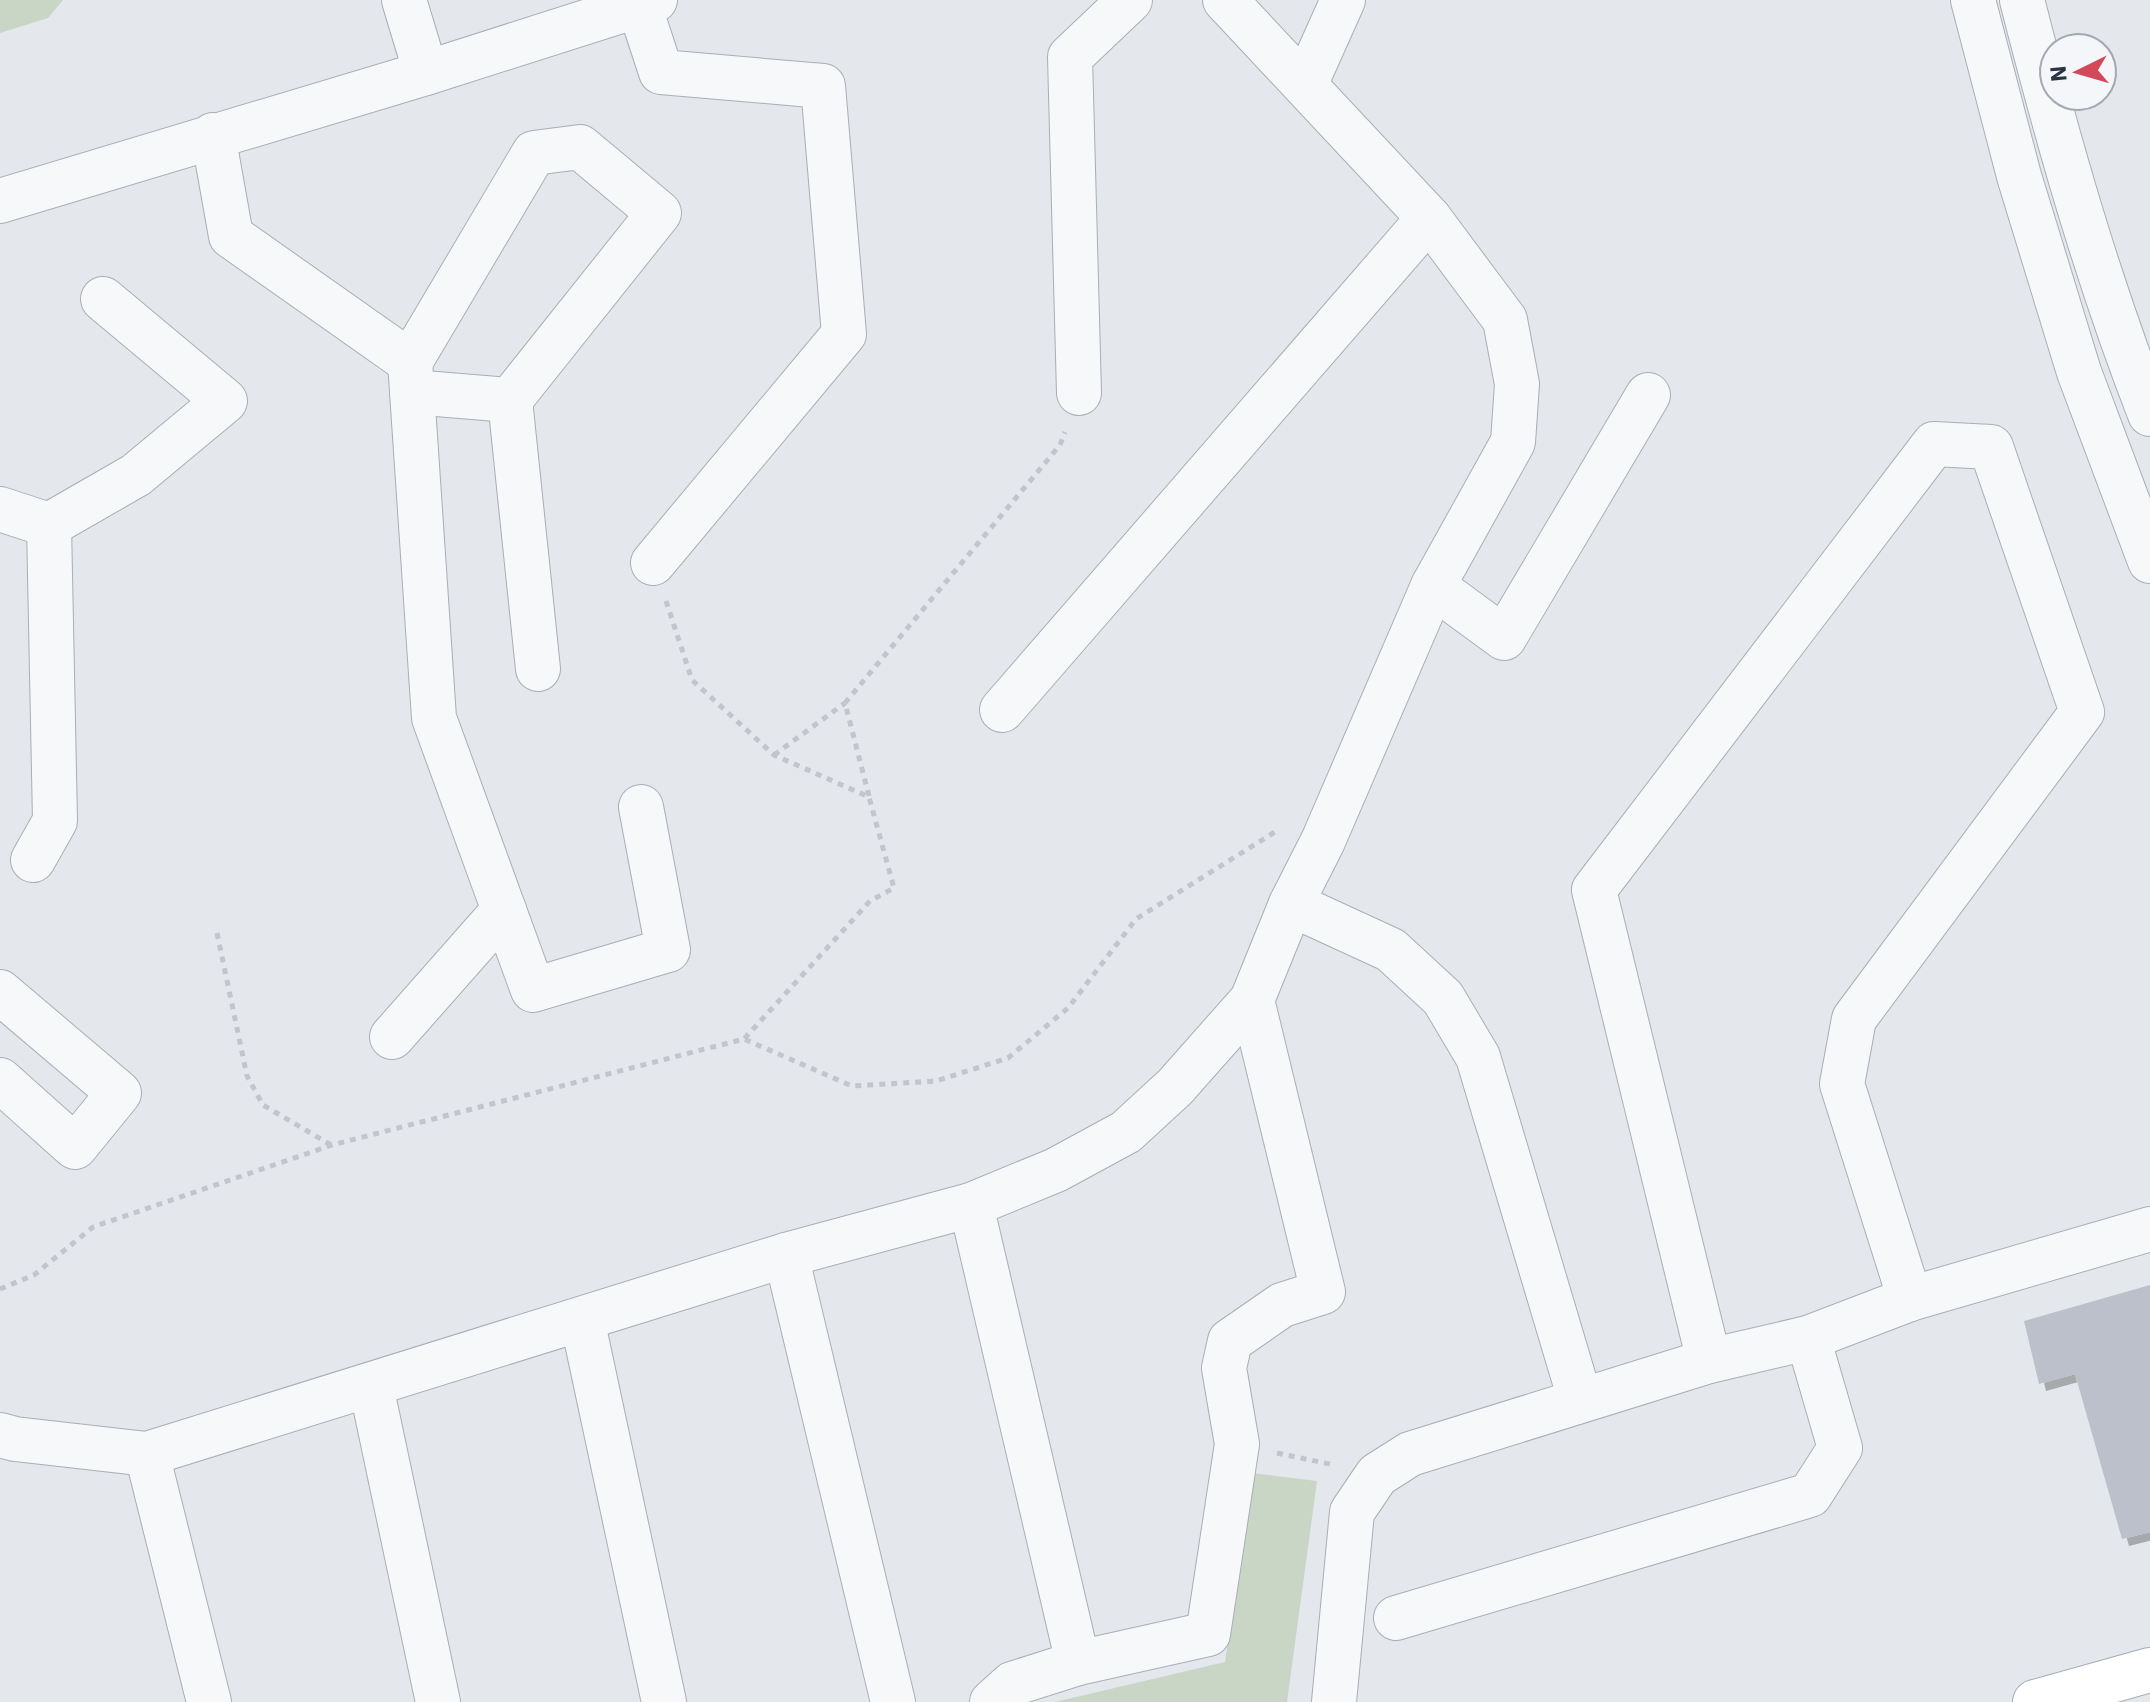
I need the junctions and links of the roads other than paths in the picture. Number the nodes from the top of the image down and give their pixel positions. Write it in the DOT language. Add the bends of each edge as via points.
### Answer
graph roads {
  1 [pos="404,0"];
  2 [pos="1130,0"];
  3 [pos="1225,0"];
  4 [pos="1343,0"];
  5 [pos="1973,0"];
  6 [pos="2022,0"];
  7 [pos="647,3"];
  8 [pos="426,73"];
  9 [pos="1305,85"];
  10 [pos="213,135"];
  11 [pos="0,201"];
  12 [pos="1429,218"];
  13 [pos="103,299"];
  14 [pos="411,377"];
  15 [pos="1079,393"];
  16 [pos="1648,395"];
  17 [pos="510,400"];
  18 [pos="2150,414"];
  19 [pos="0,509"];
  20 [pos="49,525"];
  21 [pos="2150,561"];
  22 [pos="653,563"];
  23 [pos="1433,586"];
  24 [pos="538,669"];
  25 [pos="1002,710"];
  26 [pos="641,807"];
  27 [pos="33,860"];
  28 [pos="1291,904"];
  29 [pos="504,910"];
  30 [pos="0,992"];
  31 [pos="1252,1000"];
  32 [pos="392,1037"];
  33 [pos="0,1080"];
  34 [pos="971,1205"];
  35 [pos="2150,1229"];
  36 [pos="786,1255"];
  37 [pos="1910,1299"];
  38 [pos="582,1319"];
  39 [pos="1808,1338"];
  40 [pos="1709,1361"];
  41 [pos="371,1386"];
  42 [pos="1580,1399"];
  43 [pos="0,1435"];
  44 [pos="147,1454"];
  45 [pos="1396,1618"];
  46 [pos="1078,1663"];
  47 [pos="2150,1670"];
  48 [pos="209,1702"];
  49 [pos="438,1702"];
  50 [pos="664,1702"];
  51 [pos="893,1702"];
  52 [pos="992,1702"];
  53 [pos="1334,1702"];
  54 [pos="2035,1702"];
  1 -- 8 [label="street"];
  2 -- 15 [label="street" via="1070,57"];
  3 -- 9 [label="street"];
  4 -- 9 [label="street"];
  5 -- 21 [label="street" via="2079,372"];
  6 -- 18 [label="street" via="2064,163"];
  7 -- 8 [label="street"];
  7 -- 22 [label="street" via="661,72 823,86 844,334"];
  8 -- 10 [label="street"];
  9 -- 12 [label="street"];
  10 -- 11 [label="street"];
  10 -- 14 [label="street" via="231,236"];
  12 -- 23 [label="street" via="1505,320 1517,384 1513,442"];
  12 -- 25 [label="street"];
  13 -- 20 [label="street" via="225,401 136,475"];
  14 -- 17 [label="street"];
  14 -- 17 [label="street" via="534,153 580,147 659,213"];
  14 -- 29 [label="street" via="434,718"];
  16 -- 23 [label="street" via="1504,638"];
  17 -- 24 [label="street"];
  19 -- 20 [label="street"];
  20 -- 27 [label="street" via="55,821"];
  23 -- 28 [label="street"];
  26 -- 29 [label="street" via="668,950 533,990"];
  28 -- 31 [label="street"];
  28 -- 42 [label="street" via="1391,950 1443,998 1478,1057"];
  29 -- 32 [label="street"];
  30 -- 33 [label="street" via="119,1093 75,1147"];
  31 -- 34 [label="street" via="1175,1087 1126,1132 1056,1170"];
  31 -- 46 [label="street" via="1323,1292 1282,1305 1230,1341 1224,1368 1237,1444 1208,1634"];
  34 -- 36 [label="street"];
  34 -- 46 [label="street"];
  35 -- 37 [label="street"];
  36 -- 38 [label="street"];
  36 -- 51 [label="street"];
  37 -- 39 [label="street"];
  37 -- 40 [label="street" via="1842,1084 1854,1019 2082,712 1991,447 1934,444 1594,890"];
  38 -- 41 [label="street"];
  38 -- 50 [label="street"];
  39 -- 40 [label="street"];
  39 -- 45 [label="street" via="1840,1448 1810,1495"];
  40 -- 42 [label="street"];
  41 -- 44 [label="street"];
  41 -- 49 [label="street"];
  42 -- 53 [label="street" via="1410,1454 1377,1475 1352,1512"];
  43 -- 44 [label="street"];
  44 -- 48 [label="street"];
  46 -- 52 [label="street" via="1012,1684"];
  47 -- 54 [label="main road"];
}
